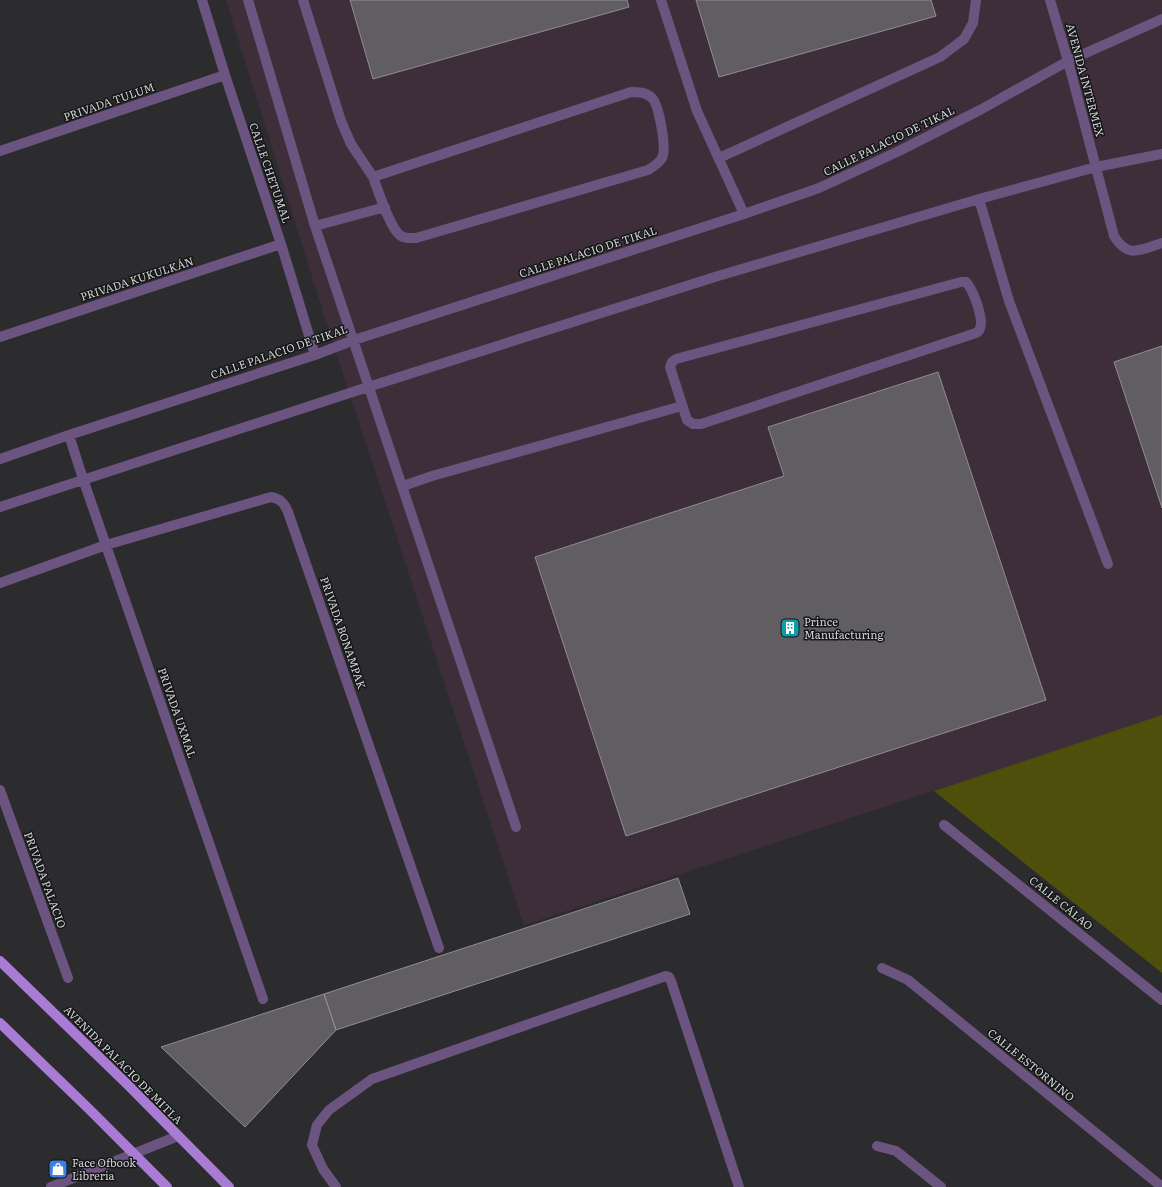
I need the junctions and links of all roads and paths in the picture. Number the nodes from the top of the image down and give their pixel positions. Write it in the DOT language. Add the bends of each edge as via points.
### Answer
graph roads {
  1 [pos="202,0"];
  2 [pos="248,0"];
  3 [pos="303,0"];
  4 [pos="661,0"];
  5 [pos="976,0"];
  6 [pos="1050,0"];
  7 [pos="1162,19"];
  8 [pos="1068,60"];
  9 [pos="225,75"];
  10 [pos="0,151"];
  11 [pos="1162,154"];
  12 [pos="719,158"];
  13 [pos="1096,167"];
  14 [pos="373,177"];
  15 [pos="979,199"];
  16 [pos="385,207"];
  17 [pos="744,214"];
  18 [pos="315,226"];
  19 [pos="1162,243"];
  20 [pos="281,244"];
  21 [pos="0,337"];
  22 [pos="354,340"];
  23 [pos="315,355"];
  24 [pos="368,387"];
  25 [pos="682,406"];
  26 [pos="69,434"];
  27 [pos="0,459"];
  28 [pos="83,479"];
  29 [pos="403,486"];
  30 [pos="0,507"];
  31 [pos="106,545"];
  32 [pos="1108,564"];
  33 [pos="0,583"];
  34 [pos="0,790"];
  35 [pos="944,825"];
  36 [pos="516,827"];
  37 [pos="439,948"];
  38 [pos="0,961"];
  39 [pos="882,968"];
  40 [pos="68,978"];
  41 [pos="263,999"];
  42 [pos="1162,1000"];
  43 [pos="0,1023"];
  44 [pos="178,1136"];
  45 [pos="877,1146"];
  46 [pos="134,1154"];
  47 [pos="1162,1186"];
  48 [pos="52,1187"];
  49 [pos="167,1187"];
  50 [pos="229,1187"];
  51 [pos="336,1187"];
  52 [pos="739,1187"];
  53 [pos="941,1187"];
  1 -- 9 [label="street, CALLE CHETUMAL"];
  2 -- 18 [label="street"];
  3 -- 14 [label="street" via="341,121 351,144"];
  4 -- 12 [label="street" via="697,111"];
  5 -- 12 [label="street" via="973,23 964,39 940,57"];
  6 -- 8 [label="street, AVENIDA INTERMEX"];
  7 -- 8 [label="street, CALLE PALACIO DE TIKAL"];
  8 -- 13 [label="street, AVENIDA INTERMEX"];
  8 -- 17 [label="street, CALLE PALACIO DE TIKAL" via="980,110 890,155 820,188"];
  9 -- 10 [label="street, PRIVADA TULUM"];
  9 -- 20 [label="street, CALLE CHETUMAL"];
  11 -- 13 [label="street"];
  12 -- 17 [label="street"];
  13 -- 15 [label="street"];
  13 -- 19 [label="street, AVENIDA INTERMEX" via="1114,236 1119,245 1135,252"];
  14 -- 16 [label="street"];
  14 -- 16 [label="street" via="631,92 642,92 651,97 657,106 665,148 662,158 648,170 416,238 400,235"];
  15 -- 24 [label="street" via="718,276"];
  15 -- 32 [label="street" via="1009,301"];
  16 -- 18 [label="street"];
  17 -- 22 [label="street, CALLE PALACIO DE TIKAL"];
  18 -- 22 [label="street"];
  20 -- 21 [label="street, PRIVADA KUKULKÁN"];
  20 -- 23 [label="street, CALLE CHETUMAL"];
  22 -- 23 [label="street, CALLE PALACIO DE TIKAL"];
  22 -- 24 [label="street"];
  23 -- 26 [label="street, CALLE PALACIO DE TIKAL"];
  24 -- 28 [label="street"];
  24 -- 29 [label="street"];
  25 -- 25 [label="street" via="687,420 693,424 701,424 976,334 981,323 971,286 961,282 676,359 670,367"];
  25 -- 29 [label="street"];
  26 -- 27 [label="street, CALLE PALACIO DE TIKAL"];
  26 -- 28 [label="street, PRIVADA UXMAL"];
  28 -- 30 [label="street"];
  28 -- 31 [label="street, PRIVADA UXMAL"];
  29 -- 36 [label="street"];
  31 -- 33 [label="street"];
  31 -- 37 [label="street, PRIVADA BONAMPAK" via="271,497 278,498 285,504"];
  31 -- 41 [label="street, PRIVADA UXMAL"];
  34 -- 40 [label="street, PRIVADA PALACIO"];
  35 -- 42 [label="street, CALLE CÁLAO"];
  38 -- 44 [label="main road, AVENIDA PALACIO DE MITLA"];
  39 -- 47 [label="street, CALLE ESTORNINO" via="908,980"];
  43 -- 46 [label="main road"];
  44 -- 46 [label="street"];
  44 -- 50 [label="main road, AVENIDA PALACIO DE MITLA"];
  45 -- 53 [label="street" via="896,1151"];
  46 -- 48 [label="street"];
  46 -- 49 [label="main road"];
  51 -- 52 [label="street" via="312,1145 318,1125 329,1110 372,1079 666,976 671,980"];
}
